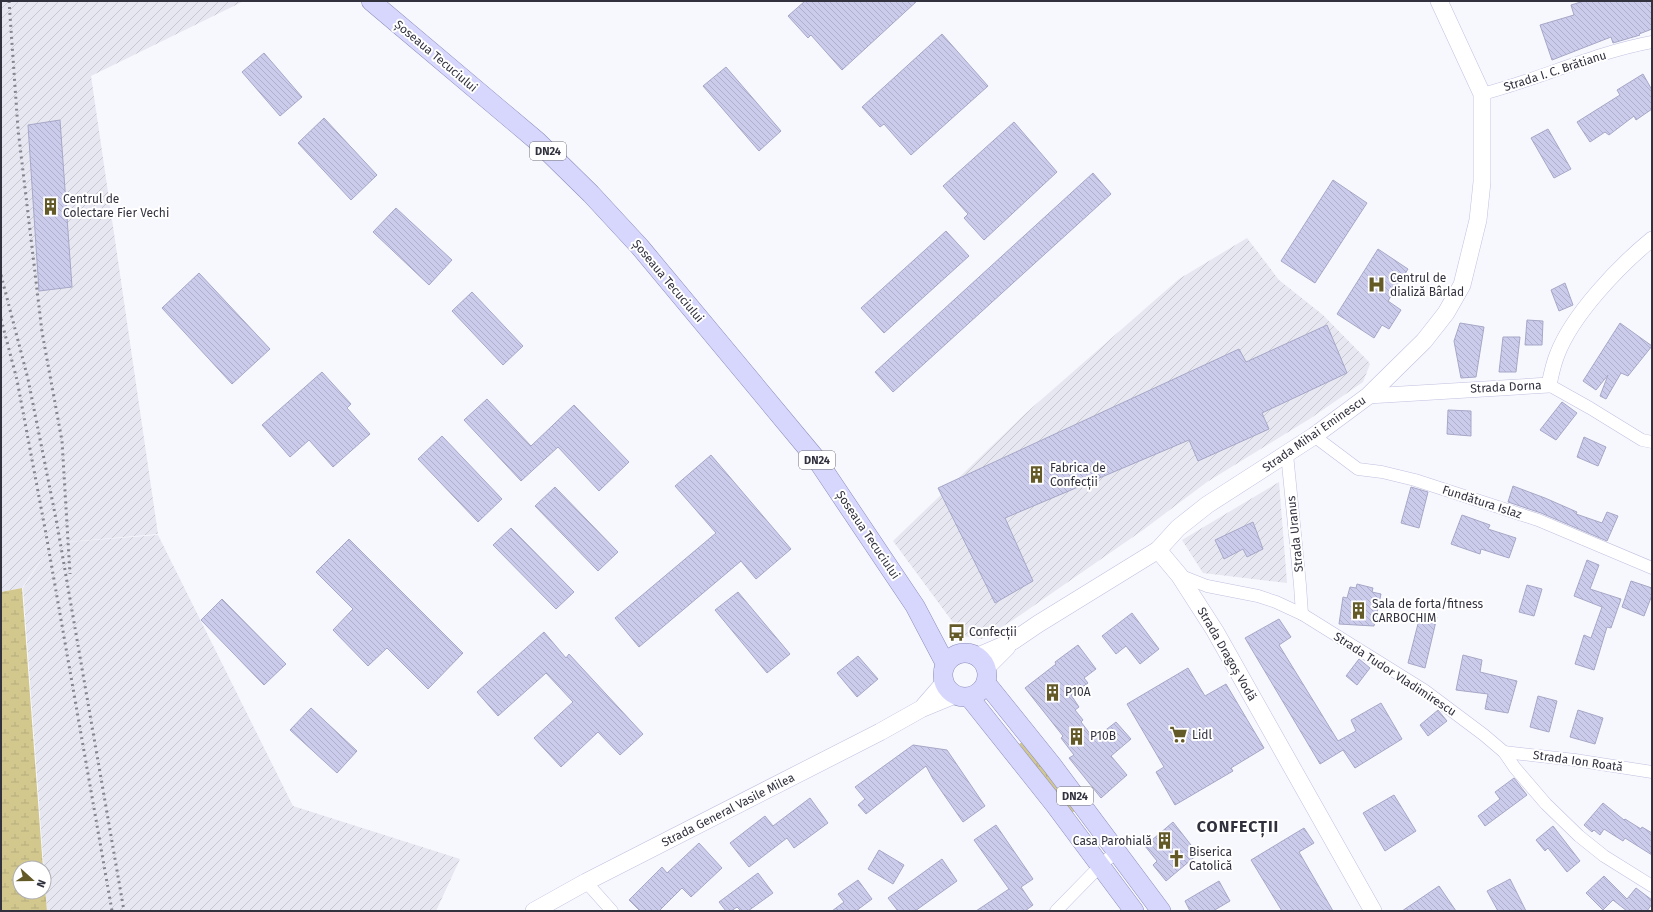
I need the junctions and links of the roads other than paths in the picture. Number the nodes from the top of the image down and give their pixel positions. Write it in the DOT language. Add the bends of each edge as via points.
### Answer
graph roads {
  1 [pos="371,1"];
  2 [pos="1439,1"];
  3 [pos="1652,42"];
  4 [pos="1482,94"];
  5 [pos="1652,239"];
  6 [pos="1549,385"];
  7 [pos="1368,396"];
  8 [pos="1314,436"];
  9 [pos="1652,442"];
  10 [pos="1287,454"];
  11 [pos="1158,550"];
  12 [pos="1652,568"];
  13 [pos="1179,576"];
  14 [pos="1302,614"];
  15 [pos="951,658"];
  16 [pos="983,669"];
  17 [pos="956,692"];
  18 [pos="1504,752"];
  19 [pos="1652,772"];
  20 [pos="1116,851"];
  21 [pos="1101,865"];
  22 [pos="586,882"];
  23 [pos="1652,886"];
  24 [pos="534,911"];
  25 [pos="612,911"];
  26 [pos="1056,911"];
  27 [pos="1134,911"];
  28 [pos="1161,911"];
  29 [pos="1373,911"];
  1 -- 15 [label="main road, Șoseaua Tecuciului / DN24" via="537,140 640,248 817,460"];
  2 -- 4 [label="main road, Strada Mihai Eminescu"];
  3 -- 4 [label="street, Strada I. C. Brătianu" via="1571,64"];
  4 -- 7 [label="main road, Strada Mihai Eminescu" via="1482,182 1478,220 1462,285 1446,313 1424,341"];
  5 -- 6 [label="street" via="1613,275 1573,325 1557,354"];
  6 -- 7 [label="street, Strada Dorna"];
  6 -- 9 [label="street, Strada Dorna" via="1642,440"];
  7 -- 8 [label="main road, Strada Mihai Eminescu"];
  8 -- 10 [label="main road, Strada Mihai Eminescu"];
  8 -- 12 [label="street, Fundătura Islaz" via="1358,470 1382,472 1415,480 1538,520"];
  10 -- 11 [label="main road, Strada Mihai Eminescu" via="1208,505 1178,528"];
  10 -- 14 [label="street, Strada Uranus"];
  11 -- 13 [label="main road, Strada Dragoș Vodă"];
  11 -- 16 [label="main road" via="1013,641"];
  13 -- 14 [label="street, Strada Tudor Vladimirescu" via="1207,586 1258,596"];
  13 -- 29 [label="main road, Strada Dragoș Vodă" via="1215,631"];
  14 -- 18 [label="street, Strada Tudor Vladimirescu" via="1424,690"];
  15 -- 16 [label="main road" via="964,652 971,653"];
  15 -- 17 [label="main road" via="943,670"];
  16 -- 17 [label="main road" via="982,690"];
  16 -- 20 [label="main road, DN24"];
  17 -- 21 [label="main road, DN24" via="1008,745"];
  17 -- 22 [label="main road, Strada General Vasile Milea"];
  18 -- 19 [label="street, Strada Ion Roată"];
  18 -- 23 [label="street, Strada Tudor Vladimirescu" via="1564,824 1604,856"];
  20 -- 21 [label="street"];
  20 -- 28 [label="main road, DN24"];
  21 -- 26 [label="street"];
  21 -- 27 [label="main road, DN24"];
  22 -- 24 [label="main road, Strada General Vasile Milea"];
  22 -- 25 [label="street"];
}
